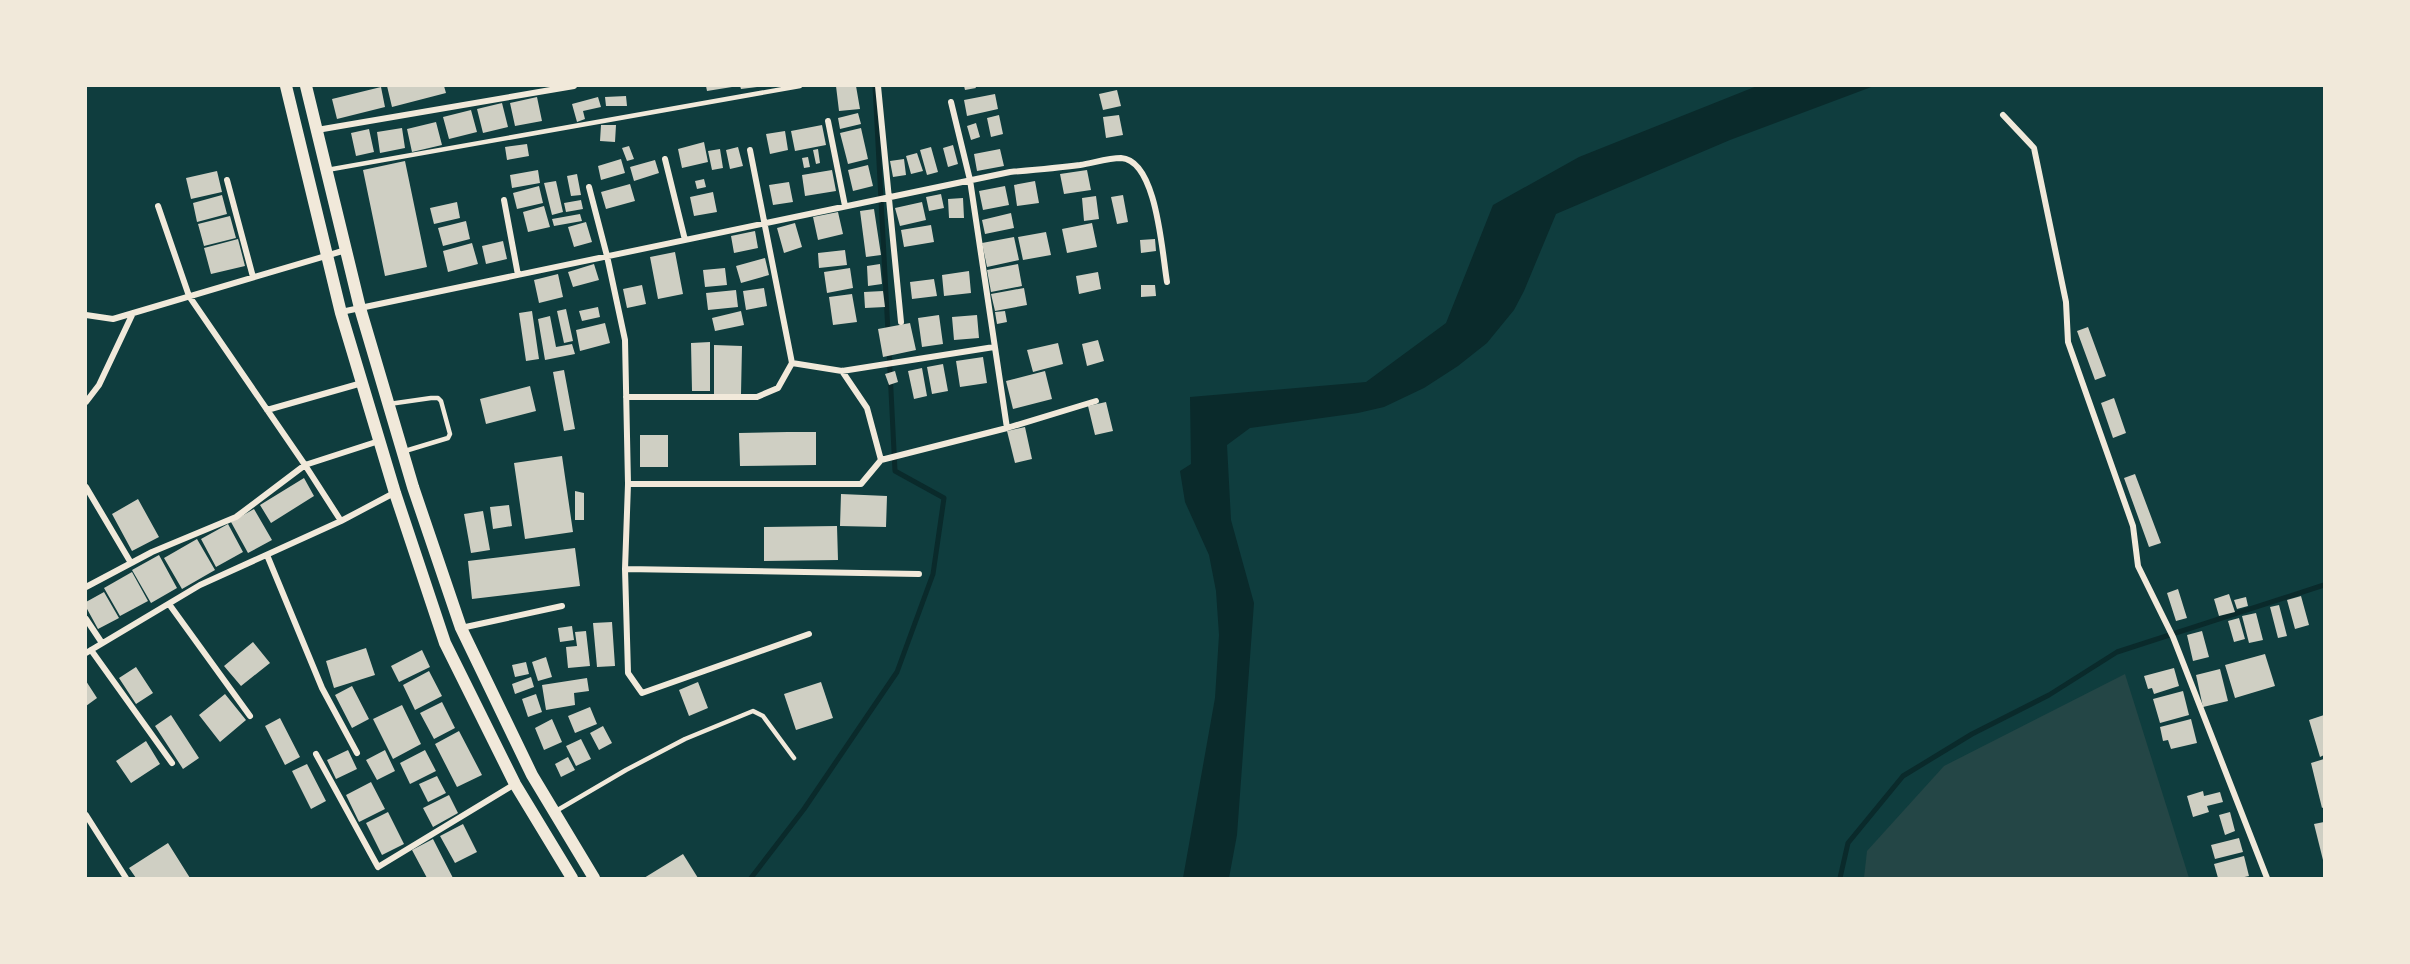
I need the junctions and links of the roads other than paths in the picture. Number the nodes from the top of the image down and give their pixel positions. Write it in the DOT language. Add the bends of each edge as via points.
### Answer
graph roads {
  1 [pos="286,86"];
  2 [pos="306,86"];
  3 [pos="574,86"];
  4 [pos="800,86"];
  5 [pos="878,86"];
  6 [pos="951,102"];
  7 [pos="2003,116"];
  8 [pos="828,121"];
  9 [pos="317,130"];
  10 [pos="750,150"];
  11 [pos="666,159"];
  12 [pos="327,170"];
  13 [pos="227,180"];
  14 [pos="970,180"];
  15 [pos="589,187"];
  16 [pos="889,197"];
  17 [pos="504,200"];
  18 [pos="158,206"];
  19 [pos="845,206"];
  20 [pos="766,223"];
  21 [pos="685,240"];
  22 [pos="346,249"];
  23 [pos="328,254"];
  24 [pos="607,256"];
  25 [pos="518,275"];
  26 [pos="253,277"];
  27 [pos="1167,282"];
  28 [pos="189,296"];
  29 [pos="360,308"];
  30 [pos="341,312"];
  31 [pos="133,313"];
  32 [pos="86,315"];
  33 [pos="901,322"];
  34 [pos="994,347"];
  35 [pos="792,363"];
  36 [pos="842,371"];
  37 [pos="362,383"];
  38 [pos="626,398"];
  39 [pos="1096,400"];
  40 [pos="86,402"];
  41 [pos="389,404"];
  42 [pos="267,410"];
  43 [pos="1006,428"];
  44 [pos="380,441"];
  45 [pos="403,452"];
  46 [pos="881,460"];
  47 [pos="306,465"];
  48 [pos="628,484"];
  49 [pos="86,487"];
  50 [pos="395,493"];
  51 [pos="341,521"];
  52 [pos="267,555"];
  53 [pos="131,563"];
  54 [pos="625,568"];
  55 [pos="919,574"];
  56 [pos="86,588"];
  57 [pos="169,604"];
  58 [pos="562,606"];
  59 [pos="86,619"];
  60 [pos="461,628"];
  61 [pos="809,634"];
  62 [pos="102,643"];
  63 [pos="88,651"];
  64 [pos="250,716"];
  65 [pos="357,753"];
  66 [pos="316,754"];
  67 [pos="794,758"];
  68 [pos="172,763"];
  69 [pos="515,784"];
  70 [pos="554,812"];
  71 [pos="86,815"];
  72 [pos="126,879"];
  73 [pos="572,879"];
  74 [pos="594,879"];
  75 [pos="2267,879"];
  1 -- 23 [label="main road"];
  2 -- 9 [label="main road"];
  3 -- 9 [label="street"];
  4 -- 12 [label="lane"];
  5 -- 16 [label="street"];
  6 -- 14 [label="street"];
  7 -- 75 [label="street" via="2034,148 2066,302 2068,342 2133,526 2138,566 2173,637"];
  8 -- 19 [label="street"];
  9 -- 12 [label="main road"];
  10 -- 20 [label="street"];
  11 -- 21 [label="street"];
  12 -- 22 [label="main road"];
  13 -- 26 [label="street"];
  14 -- 16 [label="street"];
  14 -- 27 [label="street" via="1122,158 1136,163 1147,178 1152,195"];
  14 -- 34 [label="street"];
  15 -- 24 [label="street"];
  16 -- 19 [label="street"];
  16 -- 33 [label="street"];
  17 -- 25 [label="street"];
  18 -- 28 [label="street"];
  19 -- 20 [label="street"];
  20 -- 21 [label="street"];
  20 -- 35 [label="street"];
  21 -- 24 [label="street"];
  22 -- 23 [label="street"];
  22 -- 29 [label="main road"];
  23 -- 26 [label="street"];
  23 -- 30 [label="main road"];
  24 -- 25 [label="street"];
  24 -- 38 [label="street" via="625,340"];
  25 -- 29 [label="street"];
  26 -- 28 [label="street"];
  28 -- 31 [label="street"];
  28 -- 42 [label="street"];
  29 -- 30 [label="street"];
  29 -- 41 [label="main road"];
  30 -- 37 [label="main road"];
  31 -- 32 [label="street" via="113,319"];
  31 -- 40 [label="street" via="99,385"];
  34 -- 36 [label="street"];
  34 -- 43 [label="street"];
  35 -- 36 [label="street"];
  35 -- 38 [label="street" via="778,388 757,398"];
  36 -- 46 [label="street" via="867,408"];
  37 -- 42 [label="street"];
  37 -- 44 [label="main road"];
  38 -- 48 [label="street"];
  39 -- 43 [label="street"];
  41 -- 45 [label="main road"];
  41 -- 45 [label="lane" via="431,398 441,401 448,438"];
  42 -- 47 [label="street"];
  43 -- 46 [label="street"];
  44 -- 47 [label="street"];
  44 -- 50 [label="main road"];
  45 -- 60 [label="main road"];
  46 -- 48 [label="street" via="861,483"];
  47 -- 51 [label="street"];
  47 -- 53 [label="street" via="236,517"];
  48 -- 54 [label="street"];
  49 -- 53 [label="street"];
  50 -- 51 [label="street"];
  50 -- 69 [label="main road" via="445,643"];
  51 -- 52 [label="street"];
  52 -- 57 [label="street" via="200,585"];
  52 -- 65 [label="street" via="322,688"];
  53 -- 56 [label="street"];
  54 -- 55 [label="street"];
  54 -- 61 [label="street" via="628,673 642,693"];
  57 -- 62 [label="street"];
  57 -- 64 [label="street"];
  58 -- 60 [label="street"];
  59 -- 62 [label="street"];
  60 -- 70 [label="main road"];
  62 -- 63 [label="street"];
  63 -- 68 [label="street"];
  66 -- 69 [label="street" via="378,867"];
  67 -- 70 [label="lane" via="763,716 753,711 685,739"];
  69 -- 73 [label="main road"];
  70 -- 74 [label="main road"];
  71 -- 72 [label="street"];
}
